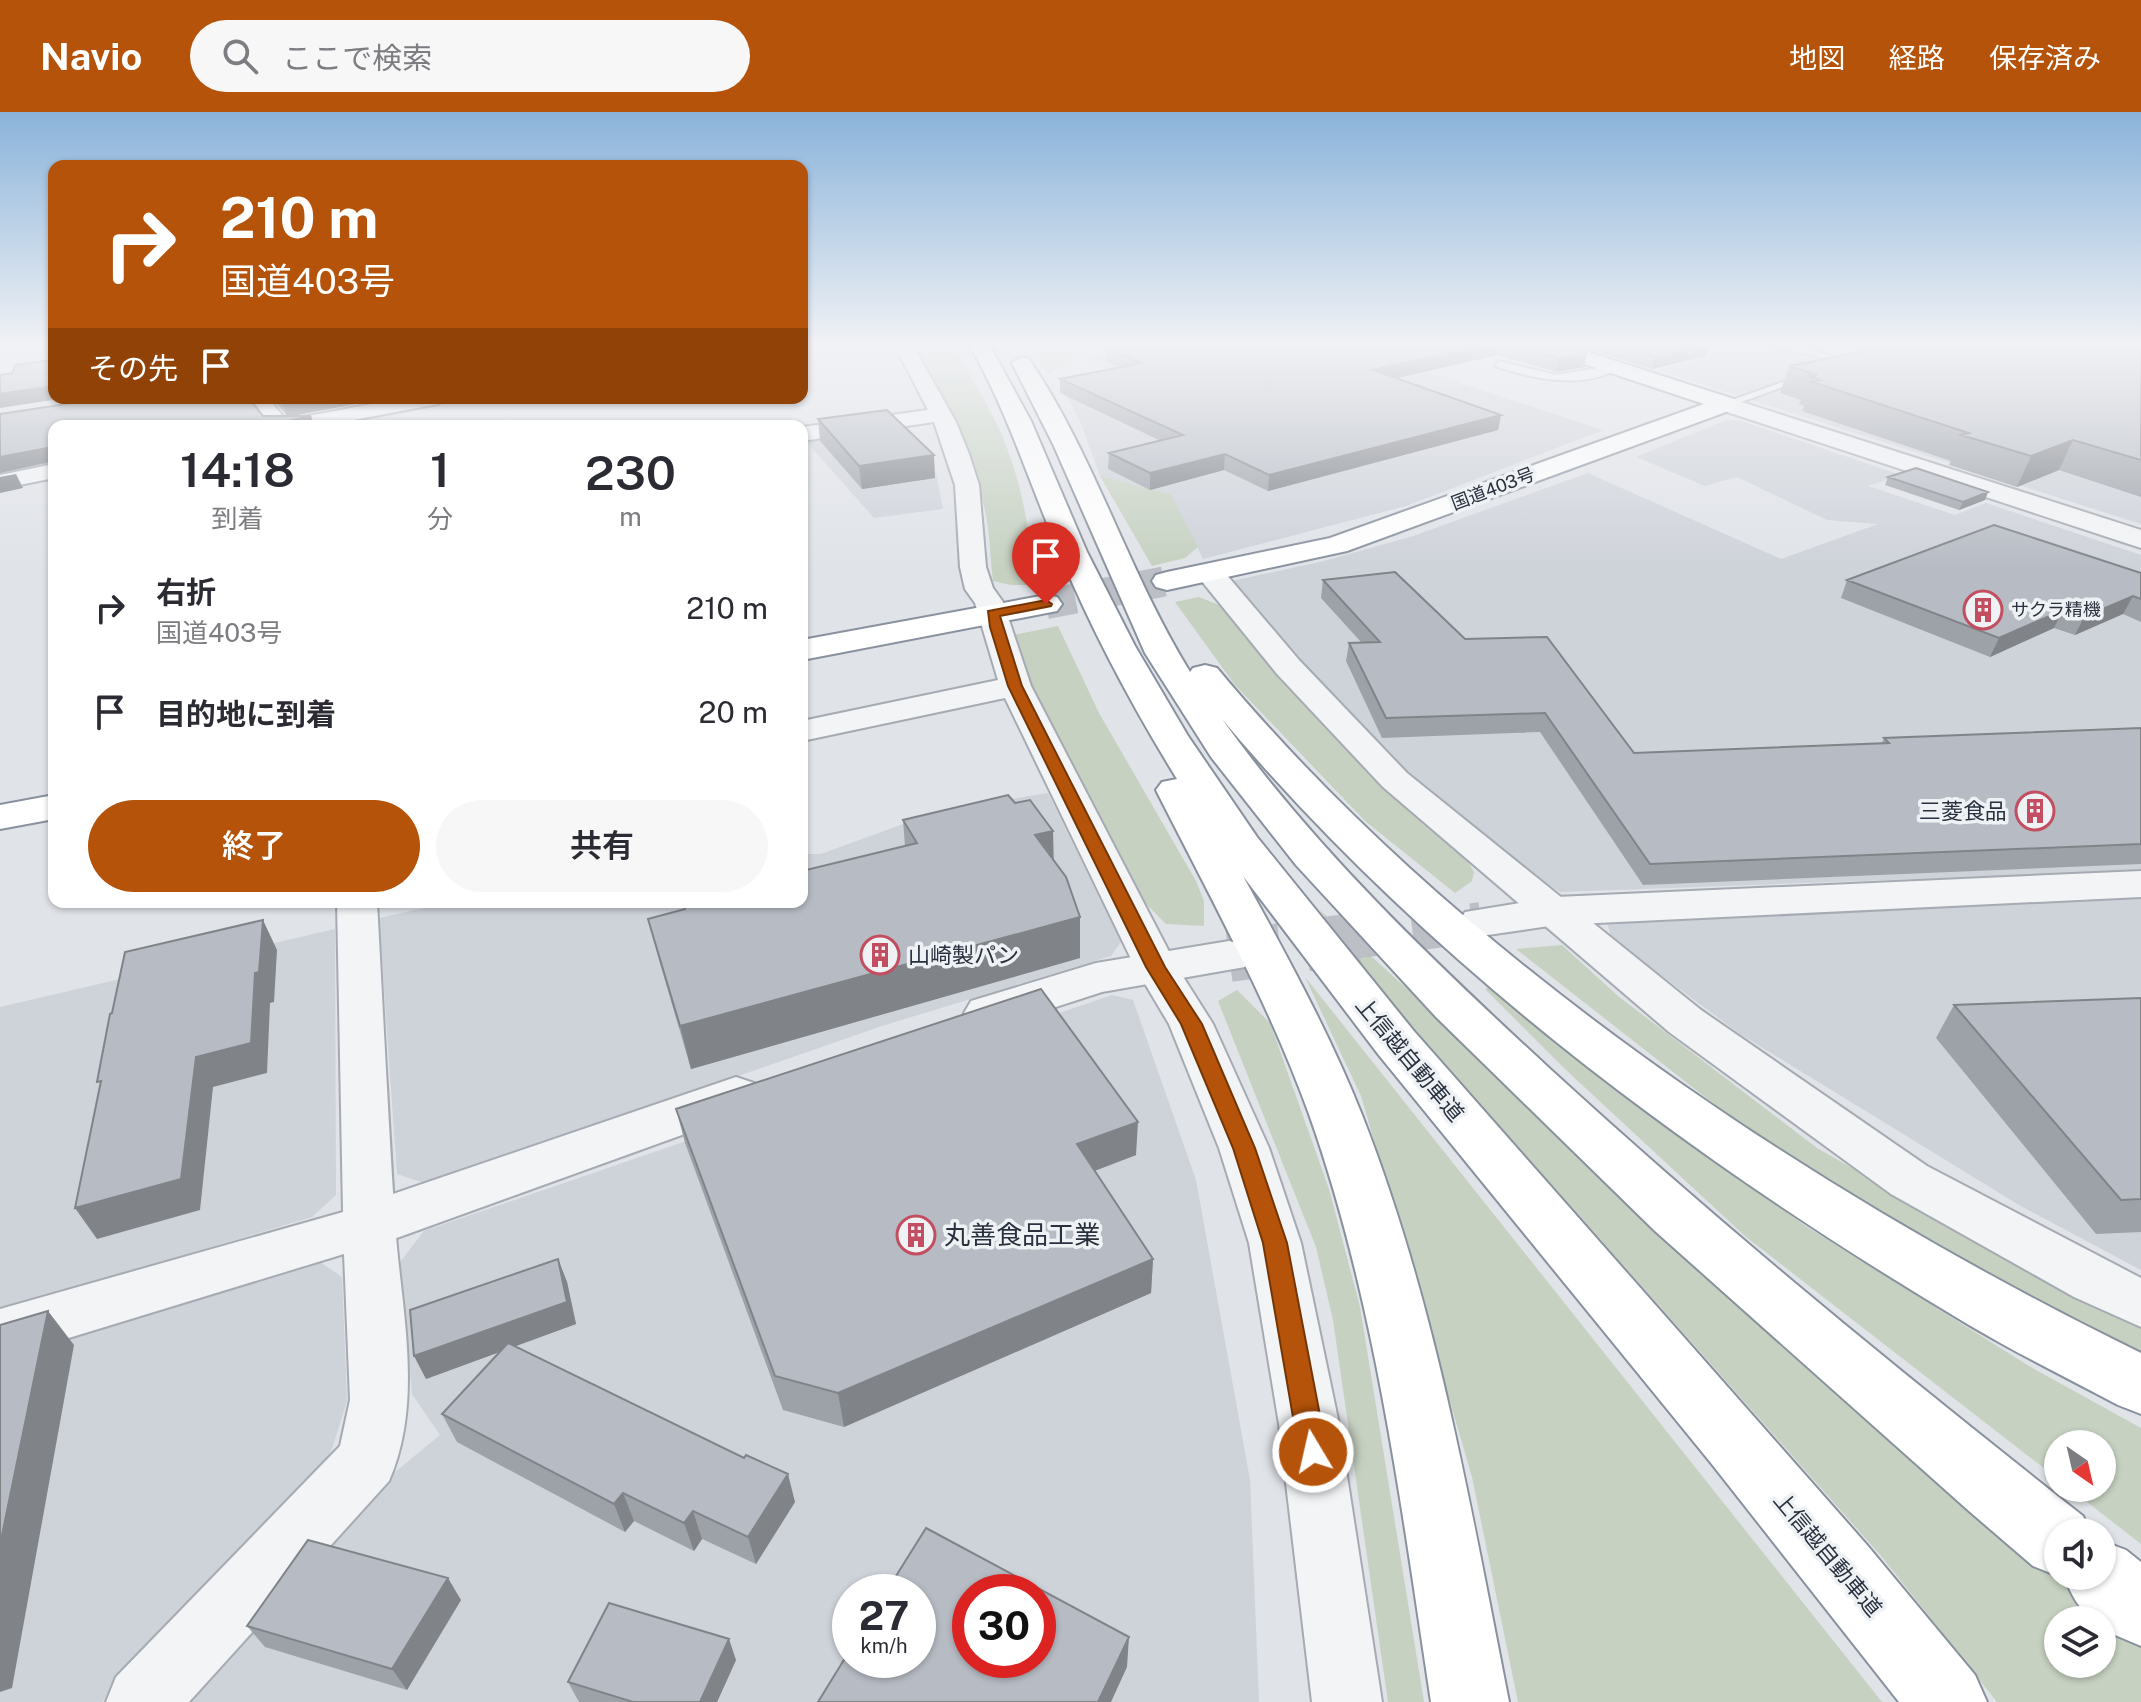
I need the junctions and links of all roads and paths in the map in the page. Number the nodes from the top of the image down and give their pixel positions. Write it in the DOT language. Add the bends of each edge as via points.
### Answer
graph roads {
  1 [pos="903,420"];
  2 [pos="943,420"];
  3 [pos="1021,420"];
  4 [pos="1056,420"];
  5 [pos="1682,420"];
  6 [pos="1776,420"];
  7 [pos="808,433"];
  8 [pos="48,472"];
  9 [pos="0,482"];
  10 [pos="1085,534"];
  11 [pos="2141,539"];
  12 [pos="1210,573"];
  13 [pos="1167,581"];
  14 [pos="1046,604"];
  15 [pos="993,614"];
  16 [pos="808,649"];
  17 [pos="1015,686"];
  18 [pos="808,730"];
  19 [pos="48,795"];
  20 [pos="0,804"];
  21 [pos="48,808"];
  22 [pos="0,817"];
  23 [pos="2141,884"];
  24 [pos="357,908"];
  25 [pos="1556,911"];
  26 [pos="1481,922"];
  27 [pos="1229,956"];
  28 [pos="1156,967"];
  29 [pos="946,1027"];
  30 [pos="782,1081"];
  31 [pos="369,1225"];
  32 [pos="2141,1303"];
  33 [pos="0,1334"];
  34 [pos="2141,1385"];
  35 [pos="2044,1529"];
  36 [pos="2116,1589"];
  37 [pos="2141,1609"];
  38 [pos="141,1702"];
  39 [pos="1347,1702"];
  40 [pos="1470,1702"];
  41 [pos="1948,1702"];
  1 -- 7 [label="street"];
  2 -- 15 [label="street" via="967,485 973,567"];
  3 -- 10 [label="highway, 上信越自動車道"];
  4 -- 10 [label="highway, 上信越自動車道"];
  5 -- 12 [label="highway, 国道403号" via="1337,545"];
  6 -- 11 [label="street"];
  8 -- 9 [label="street"];
  10 -- 34 [label="highway" via="1276,759 1413,894 1508,976 1720,1137 1836,1213 1994,1309"];
  10 -- 35 [label="highway, 上信越自動車道" via="1149,626 1182,688 1266,804 1419,973 1651,1194"];
  10 -- 40 [label="highway" via="1093,618 1158,756 1296,1017 1337,1117 1382,1260 1425,1448"];
  10 -- 41 [label="highway, 上信越自動車道" via="1117,645 1207,795 1277,894"];
  12 -- 13 [label="highway, 国道403号"];
  12 -- 25 [label="street" via="1376,761 1488,860"];
  14 -- 15 [label="highway"];
  15 -- 16 [label="highway"];
  15 -- 17 [label="street"];
  17 -- 18 [label="street"];
  17 -- 28 [label="street"];
  19 -- 20 [label="highway"];
  21 -- 22 [label="highway"];
  23 -- 25 [label="street"];
  24 -- 31 [label="street"];
  25 -- 26 [label="street"];
  25 -- 32 [label="street" via="1685,1021 1909,1180"];
  27 -- 28 [label="street"];
  28 -- 29 [label="street" via="1096,978"];
  28 -- 39 [label="street" via="1191,1024 1244,1148 1275,1243 1309,1424"];
  30 -- 31 [label="street"];
  31 -- 33 [label="street"];
  31 -- 38 [label="street" via="380,1400 367,1461"];
  36 -- 37 [label="highway"];
}
